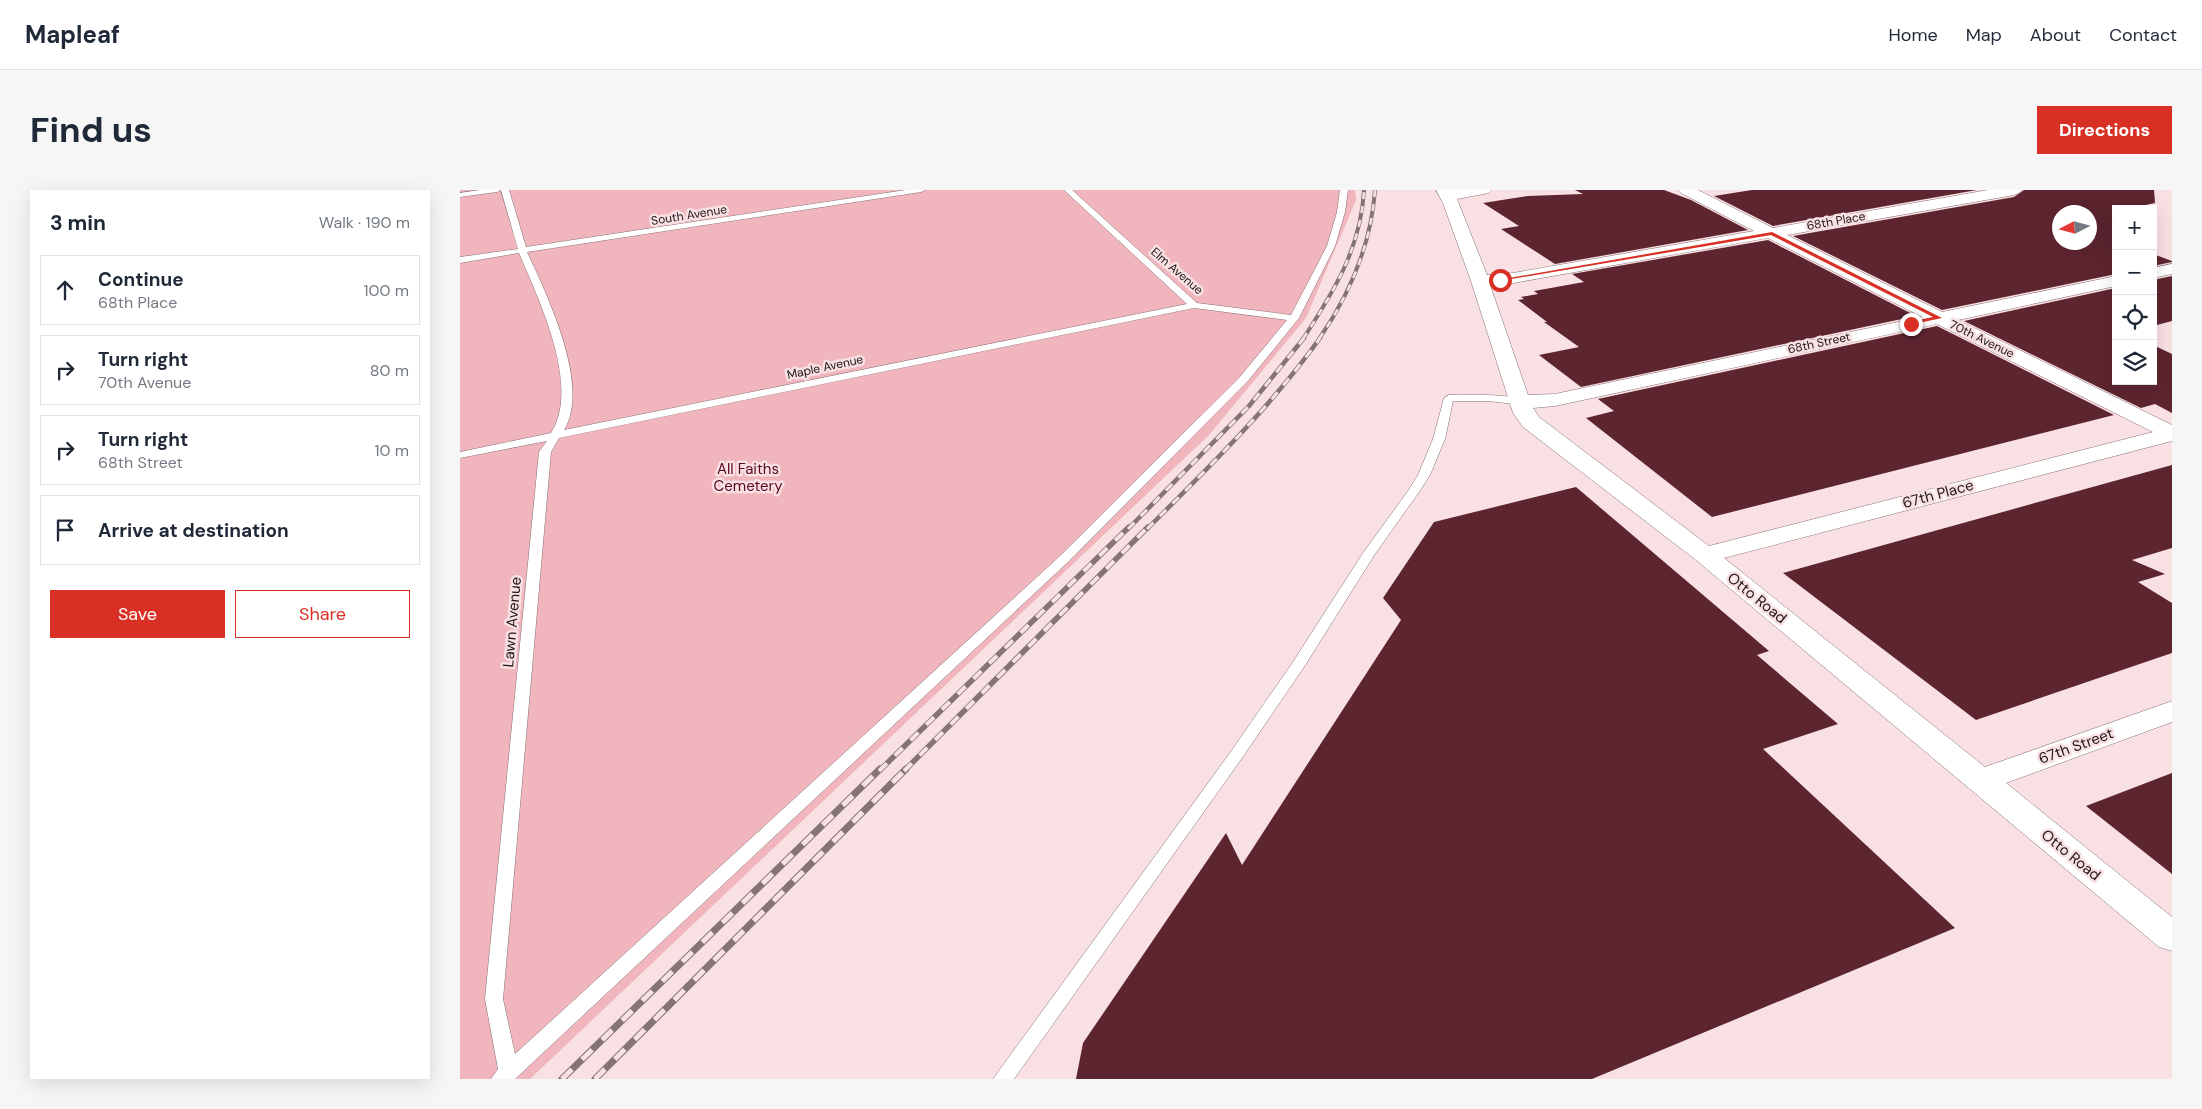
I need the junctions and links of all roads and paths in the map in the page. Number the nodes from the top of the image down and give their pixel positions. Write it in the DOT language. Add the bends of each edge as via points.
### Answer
graph roads {
  1 [pos="497,190"];
  2 [pos="505,190"];
  3 [pos="921,190"];
  4 [pos="1068,190"];
  5 [pos="1344,190"];
  6 [pos="1484,190"];
  7 [pos="1686,190"];
  8 [pos="2014,190"];
  9 [pos="1445,193"];
  10 [pos="460,195"];
  11 [pos="1772,233"];
  12 [pos="524,252"];
  13 [pos="460,260"];
  14 [pos="2172,269"];
  15 [pos="2157,272"];
  16 [pos="1480,282"];
  17 [pos="2112,282"];
  18 [pos="1194,305"];
  19 [pos="1294,318"];
  20 [pos="1939,318"];
  21 [pos="1521,402"];
  22 [pos="2172,433"];
  23 [pos="555,435"];
  24 [pos="460,455"];
  25 [pos="1705,555"];
  26 [pos="2172,711"];
  27 [pos="1980,781"];
  28 [pos="2172,937"];
  29 [pos="505,1075"];
  30 [pos="1003,1079"];
  1 -- 10 [label="lane"];
  2 -- 12 [label="lane, Lawn Avenue"];
  3 -- 12 [label="lane, South Avenue"];
  4 -- 18 [label="lane, Elm Avenue"];
  5 -- 19 [label="lane" via="1331,246"];
  6 -- 9 [label="street"];
  7 -- 11 [label="street, 70th Avenue"];
  8 -- 11 [label="street, 68th Place"];
  9 -- 16 [label="street, Otto Road"];
  11 -- 16 [label="street, 68th Place"];
  11 -- 20 [label="street, 70th Avenue"];
  12 -- 13 [label="lane, South Avenue"];
  12 -- 23 [label="lane, Lawn Avenue" via="549,311 568,382 567,406 562,425"];
  14 -- 15 [label="street"];
  16 -- 21 [label="street, Otto Road"];
  17 -- 20 [label="street, 68th Street"];
  18 -- 19 [label="lane, Elm Avenue"];
  18 -- 23 [label="lane, Maple Avenue"];
  19 -- 29 [label="lane" via="1242,380 1064,559"];
  20 -- 21 [label="street, 68th Street" via="1555,400"];
  20 -- 22 [label="street, 70th Avenue"];
  21 -- 25 [label="street, Otto Road" via="1531,422"];
  21 -- 30 [label="lane" via="1449,398 1432,457 1404,506 1237,754"];
  22 -- 25 [label="street, 67th Place"];
  23 -- 24 [label="lane, Maple Avenue"];
  23 -- 29 [label="lane, Lawn Avenue" via="544,452 494,999"];
  25 -- 27 [label="street, Otto Road"];
  26 -- 27 [label="street, 67th Street"];
  27 -- 28 [label="street, Otto Road"];
}
